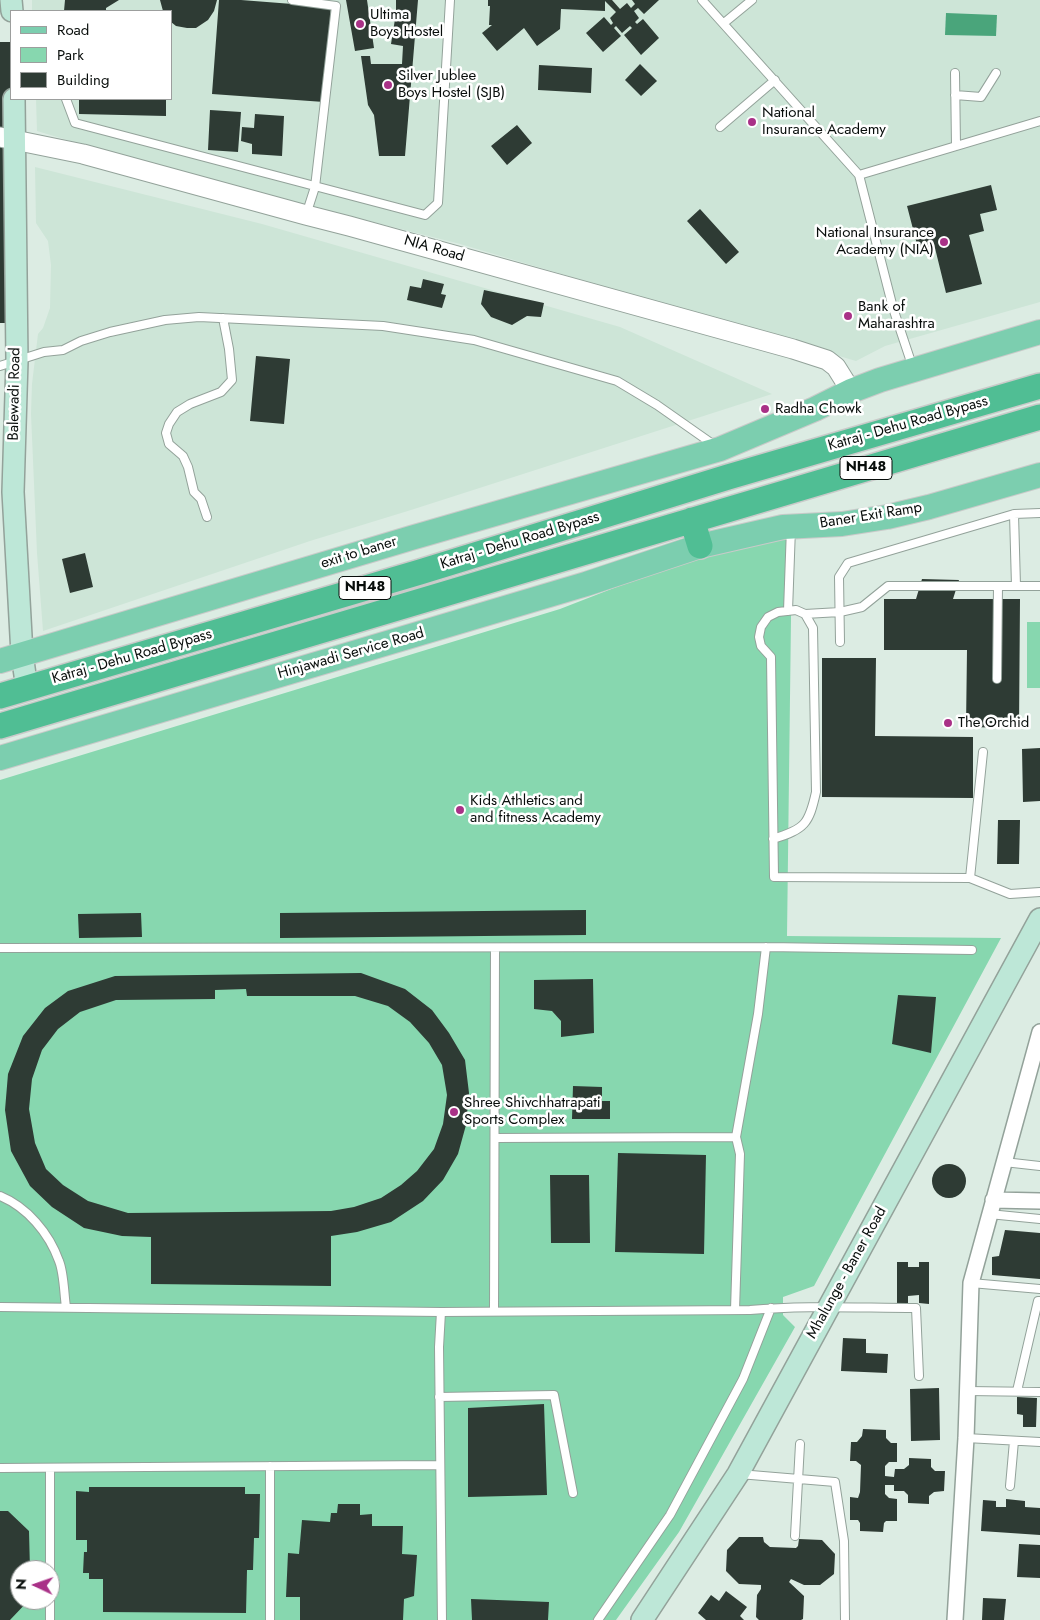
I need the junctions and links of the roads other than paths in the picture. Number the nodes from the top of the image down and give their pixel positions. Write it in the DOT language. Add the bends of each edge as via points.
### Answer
graph roads {
  1 [pos="292,0"];
  2 [pos="450,0"];
  3 [pos="702,0"];
  4 [pos="752,0"];
  5 [pos="724,23"];
  6 [pos="955,73"];
  7 [pos="996,73"];
  8 [pos="775,80"];
  9 [pos="955,95"];
  10 [pos="14,100"];
  11 [pos="66,100"];
  12 [pos="1040,121"];
  13 [pos="720,127"];
  14 [pos="8,133"];
  15 [pos="956,146"];
  16 [pos="859,175"];
  17 [pos="315,187"];
  18 [pos="306,215"];
  19 [pos="223,318"];
  20 [pos="1040,332"];
  21 [pos="8,363"];
  22 [pos="913,370"];
  23 [pos="1040,386"];
  24 [pos="851,391"];
  25 [pos="1040,416"];
  26 [pos="720,450"];
  27 [pos="1040,475"];
  28 [pos="728,477"];
  29 [pos="1040,513"];
  30 [pos="1014,514"];
  31 [pos="206,517"];
  32 [pos="692,520"];
  33 [pos="791,527"];
  34 [pos="700,546"];
  35 [pos="998,586"];
  36 [pos="1016,586"];
  37 [pos="1040,586"];
  38 [pos="788,611"];
  39 [pos="840,612"];
  40 [pos="805,614"];
  41 [pos="840,642"];
  42 [pos="22,654"];
  43 [pos="0,661"];
  44 [pos="166,677"];
  45 [pos="997,679"];
  46 [pos="27,688"];
  47 [pos="0,696"];
  48 [pos="173,706"];
  49 [pos="0,726"];
  50 [pos="983,752"];
  51 [pos="0,758"];
  52 [pos="774,839"];
  53 [pos="970,878"];
  54 [pos="1040,892"];
  55 [pos="1040,919"];
  56 [pos="0,948"];
  57 [pos="496,948"];
  58 [pos="766,948"];
  59 [pos="972,950"];
  60 [pos="1040,1032"];
  61 [pos="736,1137"];
  62 [pos="495,1138"];
  63 [pos="1004,1162"];
  64 [pos="1040,1166"];
  65 [pos="0,1196"];
  66 [pos="1040,1201"];
  67 [pos="991,1207"];
  68 [pos="1040,1219"];
  69 [pos="971,1283"];
  70 [pos="1040,1289"];
  71 [pos="1040,1301"];
  72 [pos="0,1307"];
  73 [pos="66,1307"];
  74 [pos="828,1307"];
  75 [pos="771,1308"];
  76 [pos="735,1310"];
  77 [pos="494,1311"];
  78 [pos="441,1312"];
  79 [pos="919,1376"];
  80 [pos="968,1391"];
  81 [pos="1017,1391"];
  82 [pos="1040,1392"];
  83 [pos="440,1397"];
  84 [pos="966,1438"];
  85 [pos="1014,1441"];
  86 [pos="1040,1442"];
  87 [pos="800,1444"];
  88 [pos="440,1465"];
  89 [pos="270,1466"];
  90 [pos="0,1468"];
  91 [pos="50,1468"];
  92 [pos="738,1474"];
  93 [pos="798,1480"];
  94 [pos="1010,1486"];
  95 [pos="572,1493"];
  96 [pos="795,1536"];
  97 [pos="50,1560"];
  98 [pos="270,1620"];
  99 [pos="442,1620"];
  100 [pos="598,1620"];
  101 [pos="642,1620"];
  102 [pos="846,1620"];
  103 [pos="955,1620"];
  1 -- 17 [label="lane" via="336,6"];
  2 -- 17 [label="lane" via="438,203 425,215"];
  3 -- 5 [label="lane"];
  4 -- 5 [label="lane"];
  5 -- 8 [label="lane"];
  6 -- 9 [label="lane"];
  7 -- 9 [label="lane" via="981,97"];
  8 -- 13 [label="lane"];
  8 -- 16 [label="lane"];
  9 -- 15 [label="lane"];
  10 -- 14 [label="main road, Balewadi Road"];
  11 -- 17 [label="lane" via="75,123"];
  12 -- 15 [label="lane"];
  14 -- 18 [label="street, NIA Road"];
  14 -- 21 [label="main road, Balewadi Road"];
  15 -- 16 [label="lane"];
  16 -- 22 [label="lane" via="892,308"];
  17 -- 18 [label="lane"];
  18 -- 24 [label="street, NIA Road" via="827,360 836,367"];
  19 -- 21 [label="lane" via="199,317 140,324 81,341 64,350 44,352"];
  19 -- 26 [label="lane" via="383,326 474,340 617,381 657,404"];
  19 -- 31 [label="lane" via="232,380 221,392 177,412 166,433 169,444 183,456"];
  20 -- 22 [label="main road"];
  21 -- 42 [label="main road, Balewadi Road"];
  22 -- 24 [label="main road"];
  23 -- 28 [label="highway, Katraj - Dehu Road Bypass / NH48"];
  24 -- 26 [label="main road"];
  25 -- 32 [label="highway, Katraj - Dehu Road Bypass / NH48"];
  26 -- 28 [label="main road"];
  26 -- 42 [label="main road, exit to baner" via="420,535"];
  27 -- 33 [label="main road, Baner Exit Ramp" via="887,517"];
  28 -- 46 [label="highway, Katraj - Dehu Road Bypass / NH48"];
  29 -- 30 [label="lane"];
  30 -- 36 [label="lane"];
  30 -- 39 [label="lane" via="848,562 840,577"];
  32 -- 34 [label="highway"];
  32 -- 44 [label="highway, Katraj - Dehu Road Bypass / NH48"];
  33 -- 34 [label="main road, Baner Exit Ramp"];
  33 -- 38 [label="lane"];
  34 -- 48 [label="main road, Hinjawadi Service Road" via="577,587"];
  35 -- 36 [label="lane"];
  35 -- 39 [label="lane" via="888,586 862,607"];
  35 -- 45 [label="lane"];
  36 -- 37 [label="lane"];
  38 -- 40 [label="lane"];
  38 -- 52 [label="lane" via="768,617 759,637 761,646 771,657"];
  39 -- 40 [label="lane"];
  39 -- 41 [label="lane"];
  40 -- 52 [label="lane" via="813,628 816,792 804,825"];
  42 -- 43 [label="main road, exit to baner"];
  42 -- 46 [label="main road, Balewadi Road"];
  44 -- 48 [label="main road"];
  44 -- 49 [label="highway, Katraj - Dehu Road Bypass / NH48"];
  46 -- 47 [label="highway, Katraj - Dehu Road Bypass / NH48"];
  48 -- 51 [label="main road, Hinjawadi Service Road"];
  50 -- 53 [label="lane"];
  52 -- 53 [label="lane" via="774,877"];
  53 -- 54 [label="lane" via="1010,894"];
  55 -- 74 [label="main road, Mhalunge - Baner Road"];
  56 -- 57 [label="lane"];
  57 -- 58 [label="lane"];
  57 -- 62 [label="lane"];
  58 -- 59 [label="lane"];
  58 -- 61 [label="lane"];
  60 -- 63 [label="street"];
  61 -- 62 [label="lane"];
  61 -- 76 [label="lane" via="740,1154"];
  62 -- 77 [label="lane"];
  63 -- 64 [label="lane"];
  63 -- 67 [label="street"];
  65 -- 73 [label="lane" via="14,1201 45,1231 60,1262"];
  66 -- 67 [label="street"];
  67 -- 68 [label="lane"];
  67 -- 69 [label="street"];
  69 -- 70 [label="lane"];
  69 -- 80 [label="street"];
  71 -- 81 [label="lane"];
  72 -- 73 [label="lane"];
  73 -- 78 [label="lane"];
  74 -- 75 [label="lane"];
  74 -- 79 [label="lane" via="916,1308"];
  74 -- 92 [label="main road, Mhalunge - Baner Road"];
  75 -- 76 [label="lane"];
  75 -- 100 [label="lane" via="737,1392 670,1515"];
  76 -- 77 [label="lane"];
  77 -- 78 [label="lane"];
  78 -- 83 [label="lane"];
  80 -- 81 [label="lane"];
  80 -- 84 [label="street"];
  81 -- 82 [label="lane"];
  83 -- 88 [label="lane"];
  83 -- 95 [label="lane" via="554,1395"];
  84 -- 85 [label="lane"];
  84 -- 103 [label="street"];
  85 -- 86 [label="lane"];
  85 -- 94 [label="lane"];
  87 -- 93 [label="lane"];
  88 -- 89 [label="lane"];
  88 -- 99 [label="lane"];
  89 -- 91 [label="lane"];
  89 -- 98 [label="lane"];
  90 -- 91 [label="lane"];
  91 -- 97 [label="lane"];
  92 -- 93 [label="lane"];
  92 -- 101 [label="main road, Mhalunge - Baner Road"];
  93 -- 96 [label="lane"];
  93 -- 102 [label="lane" via="835,1482 844,1541"];
}
